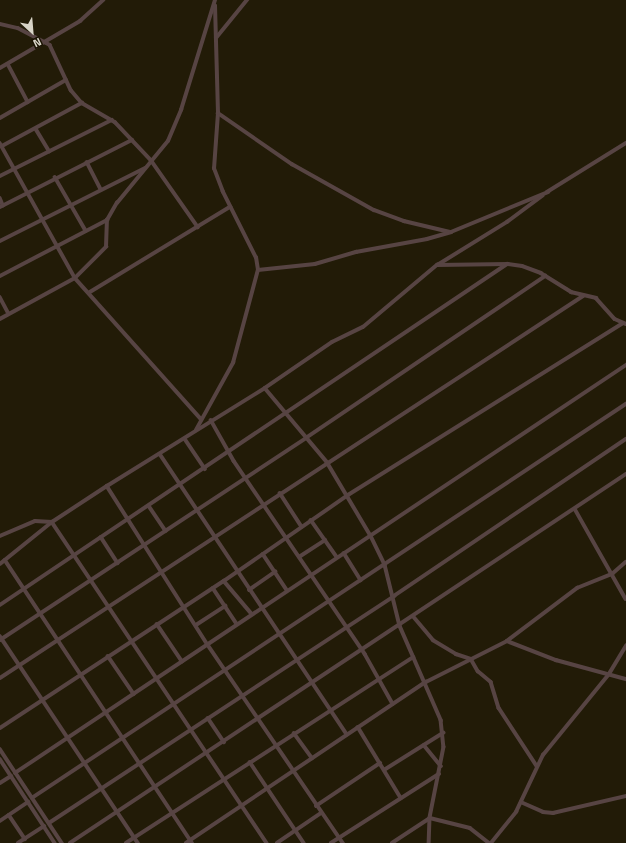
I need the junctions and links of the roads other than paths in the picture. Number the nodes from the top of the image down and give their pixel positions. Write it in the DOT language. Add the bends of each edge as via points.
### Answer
graph roads {
  1 [pos="103,0"];
  2 [pos="215,0"];
  3 [pos="247,0"];
  4 [pos="215,6"];
  5 [pos="0,24"];
  6 [pos="216,38"];
  7 [pos="45,41"];
  8 [pos="8,64"];
  9 [pos="0,68"];
  10 [pos="66,80"];
  11 [pos="28,102"];
  12 [pos="82,103"];
  13 [pos="218,113"];
  14 [pos="0,118"];
  15 [pos="112,120"];
  16 [pos="36,128"];
  17 [pos="132,140"];
  18 [pos="626,143"];
  19 [pos="1,144"];
  20 [pos="49,151"];
  21 [pos="152,160"];
  22 [pos="87,162"];
  23 [pos="146,168"];
  24 [pos="14,169"];
  25 [pos="0,176"];
  26 [pos="54,177"];
  27 [pos="101,190"];
  28 [pos="27,192"];
  29 [pos="548,192"];
  30 [pos="0,198"];
  31 [pos="71,204"];
  32 [pos="2,206"];
  33 [pos="230,207"];
  34 [pos="42,218"];
  35 [pos="107,220"];
  36 [pos="198,227"];
  37 [pos="86,231"];
  38 [pos="451,232"];
  39 [pos="0,240"];
  40 [pos="57,245"];
  41 [pos="508,264"];
  42 [pos="438,265"];
  43 [pos="258,270"];
  44 [pos="0,276"];
  45 [pos="545,276"];
  46 [pos="75,278"];
  47 [pos="90,292"];
  48 [pos="583,296"];
  49 [pos="0,297"];
  50 [pos="8,312"];
  51 [pos="0,318"];
  52 [pos="624,324"];
  53 [pos="626,365"];
  54 [pos="265,388"];
  55 [pos="626,404"];
  56 [pos="287,414"];
  57 [pos="201,419"];
  58 [pos="211,420"];
  59 [pos="195,431"];
  60 [pos="306,438"];
  61 [pos="185,439"];
  62 [pos="626,439"];
  63 [pos="229,452"];
  64 [pos="160,454"];
  65 [pos="327,462"];
  66 [pos="205,469"];
  67 [pos="626,474"];
  68 [pos="246,477"];
  69 [pos="107,486"];
  70 [pos="180,486"];
  71 [pos="280,492"];
  72 [pos="348,495"];
  73 [pos="264,504"];
  74 [pos="149,506"];
  75 [pos="575,509"];
  76 [pos="197,510"];
  77 [pos="128,519"];
  78 [pos="311,520"];
  79 [pos="52,522"];
  80 [pos="302,526"];
  81 [pos="166,531"];
  82 [pos="0,536"];
  83 [pos="371,536"];
  84 [pos="101,537"];
  85 [pos="214,538"];
  86 [pos="286,538"];
  87 [pos="325,540"];
  88 [pos="145,545"];
  89 [pos="344,553"];
  90 [pos="263,554"];
  91 [pos="75,555"];
  92 [pos="299,557"];
  93 [pos="337,557"];
  94 [pos="5,560"];
  95 [pos="626,562"];
  96 [pos="118,563"];
  97 [pos="0,564"];
  98 [pos="385,565"];
  99 [pos="163,572"];
  100 [pos="237,572"];
  101 [pos="275,572"];
  102 [pos="310,574"];
  103 [pos="612,574"];
  104 [pos="91,580"];
  105 [pos="361,580"];
  106 [pos="224,581"];
  107 [pos="213,588"];
  108 [pos="23,590"];
  109 [pos="249,590"];
  110 [pos="287,590"];
  111 [pos="394,596"];
  112 [pos="626,599"];
  113 [pos="327,601"];
  114 [pos="0,605"];
  115 [pos="225,606"];
  116 [pos="184,607"];
  117 [pos="110,608"];
  118 [pos="261,608"];
  119 [pos="40,614"];
  120 [pos="252,614"];
  121 [pos="414,617"];
  122 [pos="157,624"];
  123 [pos="237,624"];
  124 [pos="196,626"];
  125 [pos="345,626"];
  126 [pos="400,626"];
  127 [pos="279,634"];
  128 [pos="1,638"];
  129 [pos="58,641"];
  130 [pos="132,641"];
  131 [pos="506,642"];
  132 [pos="208,645"];
  133 [pos="626,646"];
  134 [pos="362,650"];
  135 [pos="108,656"];
  136 [pos="412,657"];
  137 [pos="471,659"];
  138 [pos="295,660"];
  139 [pos="182,661"];
  140 [pos="19,666"];
  141 [pos="226,671"];
  142 [pos="80,674"];
  143 [pos="609,674"];
  144 [pos="0,678"];
  145 [pos="157,678"];
  146 [pos="380,678"];
  147 [pos="626,679"];
  148 [pos="426,682"];
  149 [pos="312,684"];
  150 [pos="134,694"];
  151 [pos="242,695"];
  152 [pos="42,700"];
  153 [pos="174,704"];
  154 [pos="393,704"];
  155 [pos="330,710"];
  156 [pos="106,713"];
  157 [pos="208,718"];
  158 [pos="258,720"];
  159 [pos="358,727"];
  160 [pos="0,728"];
  161 [pos="191,729"];
  162 [pos="294,733"];
  163 [pos="444,733"];
  164 [pos="347,734"];
  165 [pos="68,738"];
  166 [pos="122,738"];
  167 [pos="224,742"];
  168 [pos="275,745"];
  169 [pos="424,745"];
  170 [pos="0,749"];
  171 [pos="207,754"];
  172 [pos="312,758"];
  173 [pos="0,759"];
  174 [pos="250,762"];
  175 [pos="85,763"];
  176 [pos="380,763"];
  177 [pos="138,764"];
  178 [pos="441,766"];
  179 [pos="537,766"];
  180 [pos="384,770"];
  181 [pos="292,772"];
  182 [pos="15,773"];
  183 [pos="439,774"];
  184 [pos="11,776"];
  185 [pos="223,779"];
  186 [pos="0,783"];
  187 [pos="102,788"];
  188 [pos="155,788"];
  189 [pos="266,789"];
  190 [pos="626,796"];
  191 [pos="32,798"];
  192 [pos="401,798"];
  193 [pos="28,802"];
  194 [pos="521,802"];
  195 [pos="241,805"];
  196 [pos="316,806"];
  197 [pos="118,813"];
  198 [pos="171,813"];
  199 [pos="321,813"];
  200 [pos="9,815"];
  201 [pos="430,818"];
  202 [pos="0,821"];
  203 [pos="49,823"];
  204 [pos="44,826"];
  205 [pos="296,831"];
  206 [pos="134,838"];
  207 [pos="339,838"];
  208 [pos="25,839"];
  209 [pos="191,842"];
  210 [pos="18,843"];
  211 [pos="55,843"];
  212 [pos="62,843"];
  213 [pos="70,843"];
  214 [pos="126,843"];
  215 [pos="138,843"];
  216 [pos="186,843"];
  217 [pos="267,843"];
  218 [pos="278,843"];
  219 [pos="304,843"];
  220 [pos="331,843"];
  221 [pos="343,843"];
  222 [pos="392,843"];
  223 [pos="429,843"];
  224 [pos="490,843"];
  1 -- 7 [label="street" via="80,21"];
  2 -- 4 [label="street"];
  3 -- 6 [label="street"];
  4 -- 6 [label="street"];
  4 -- 21 [label="street" via="181,110 168,140"];
  5 -- 7 [label="street" via="18,28"];
  6 -- 13 [label="street"];
  7 -- 8 [label="street"];
  7 -- 10 [label="street" via="54,50"];
  8 -- 9 [label="street"];
  8 -- 11 [label="street"];
  10 -- 11 [label="street"];
  10 -- 12 [label="street"];
  11 -- 14 [label="street"];
  12 -- 15 [label="street"];
  12 -- 16 [label="street"];
  13 -- 33 [label="street" via="214,169"];
  13 -- 38 [label="street" via="292,164 374,210 404,221"];
  15 -- 17 [label="street"];
  15 -- 20 [label="street"];
  16 -- 19 [label="street"];
  16 -- 20 [label="street"];
  17 -- 21 [label="street"];
  17 -- 22 [label="street"];
  18 -- 29 [label="street"];
  19 -- 24 [label="street"];
  20 -- 24 [label="street"];
  21 -- 23 [label="street"];
  21 -- 36 [label="street"];
  22 -- 26 [label="street"];
  22 -- 27 [label="street"];
  23 -- 27 [label="street"];
  23 -- 35 [label="street" via="117,203"];
  24 -- 25 [label="street"];
  24 -- 28 [label="street"];
  26 -- 28 [label="street"];
  26 -- 31 [label="street"];
  27 -- 31 [label="street"];
  28 -- 32 [label="street"];
  28 -- 34 [label="street"];
  29 -- 38 [label="street"];
  29 -- 42 [label="street"];
  30 -- 32 [label="street"];
  31 -- 34 [label="street"];
  31 -- 37 [label="street"];
  33 -- 36 [label="street"];
  33 -- 43 [label="street" via="256,258"];
  34 -- 39 [label="street"];
  34 -- 40 [label="street"];
  35 -- 37 [label="street"];
  35 -- 46 [label="street" via="108,243"];
  36 -- 47 [label="street"];
  37 -- 40 [label="street"];
  38 -- 43 [label="street" via="356,252 315,264"];
  40 -- 44 [label="street"];
  40 -- 46 [label="street"];
  41 -- 42 [label="street"];
  41 -- 45 [label="street" via="522,266"];
  41 -- 56 [label="street"];
  42 -- 54 [label="street" via="369,323 332,342"];
  43 -- 57 [label="street" via="233,363"];
  45 -- 48 [label="street" via="571,292"];
  45 -- 60 [label="street"];
  46 -- 47 [label="street"];
  46 -- 50 [label="street"];
  47 -- 57 [label="street"];
  48 -- 52 [label="street" via="596,298 612,316"];
  48 -- 65 [label="street"];
  49 -- 50 [label="street"];
  50 -- 51 [label="street"];
  52 -- 72 [label="street"];
  53 -- 83 [label="street"];
  54 -- 56 [label="street"];
  54 -- 58 [label="street"];
  55 -- 98 [label="street"];
  56 -- 60 [label="street"];
  56 -- 63 [label="street"];
  57 -- 59 [label="street"];
  58 -- 59 [label="street"];
  58 -- 63 [label="street"];
  59 -- 61 [label="street"];
  60 -- 65 [label="street"];
  60 -- 68 [label="street"];
  61 -- 64 [label="street"];
  61 -- 66 [label="street"];
  62 -- 111 [label="street"];
  63 -- 66 [label="street"];
  63 -- 68 [label="street"];
  64 -- 69 [label="street"];
  64 -- 70 [label="street"];
  65 -- 71 [label="street"];
  65 -- 72 [label="street"];
  66 -- 70 [label="street"];
  67 -- 75 [label="street"];
  68 -- 73 [label="street"];
  68 -- 76 [label="street"];
  69 -- 77 [label="street"];
  69 -- 79 [label="street"];
  70 -- 74 [label="street"];
  70 -- 76 [label="street"];
  71 -- 73 [label="street"];
  71 -- 80 [label="street"];
  72 -- 78 [label="street"];
  72 -- 83 [label="street"];
  73 -- 85 [label="street"];
  73 -- 86 [label="street"];
  74 -- 77 [label="street"];
  74 -- 81 [label="street"];
  75 -- 103 [label="street"];
  75 -- 121 [label="street"];
  76 -- 81 [label="street"];
  76 -- 85 [label="street"];
  77 -- 84 [label="street"];
  77 -- 88 [label="street"];
  78 -- 80 [label="street"];
  78 -- 87 [label="street"];
  79 -- 82 [label="street" via="35,521"];
  79 -- 91 [label="street"];
  79 -- 94 [label="street"];
  80 -- 86 [label="street"];
  81 -- 88 [label="street"];
  83 -- 89 [label="street"];
  83 -- 98 [label="street"];
  84 -- 91 [label="street"];
  84 -- 96 [label="street"];
  85 -- 99 [label="street"];
  85 -- 100 [label="street"];
  86 -- 90 [label="street"];
  86 -- 92 [label="street"];
  87 -- 92 [label="street"];
  87 -- 93 [label="street"];
  88 -- 96 [label="street"];
  88 -- 99 [label="street"];
  89 -- 93 [label="street"];
  89 -- 105 [label="street"];
  90 -- 100 [label="street"];
  90 -- 101 [label="street"];
  91 -- 104 [label="street"];
  91 -- 108 [label="street"];
  92 -- 102 [label="street"];
  93 -- 102 [label="street"];
  94 -- 97 [label="street"];
  94 -- 108 [label="street"];
  95 -- 103 [label="street"];
  96 -- 104 [label="street"];
  98 -- 105 [label="street"];
  98 -- 111 [label="street"];
  99 -- 116 [label="street"];
  99 -- 117 [label="street"];
  100 -- 106 [label="street"];
  100 -- 109 [label="street"];
  101 -- 109 [label="street"];
  101 -- 110 [label="street"];
  102 -- 110 [label="street"];
  102 -- 113 [label="street"];
  103 -- 112 [label="street"];
  103 -- 131 [label="street" via="576,588"];
  104 -- 117 [label="street"];
  104 -- 119 [label="street"];
  105 -- 113 [label="street"];
  106 -- 107 [label="street"];
  106 -- 120 [label="street"];
  107 -- 115 [label="street"];
  107 -- 116 [label="street"];
  108 -- 114 [label="street"];
  108 -- 119 [label="street"];
  109 -- 118 [label="street"];
  110 -- 118 [label="street"];
  111 -- 125 [label="street"];
  111 -- 126 [label="street"];
  113 -- 125 [label="street"];
  113 -- 127 [label="street"];
  115 -- 123 [label="street"];
  115 -- 124 [label="street"];
  116 -- 122 [label="street"];
  116 -- 124 [label="street"];
  117 -- 129 [label="street"];
  117 -- 130 [label="street"];
  118 -- 120 [label="street"];
  118 -- 127 [label="street"];
  119 -- 128 [label="street"];
  119 -- 129 [label="street"];
  120 -- 123 [label="street"];
  121 -- 126 [label="street"];
  121 -- 137 [label="street" via="433,640 456,654"];
  122 -- 130 [label="street"];
  122 -- 139 [label="street"];
  123 -- 132 [label="street"];
  124 -- 132 [label="street"];
  125 -- 134 [label="street"];
  125 -- 138 [label="street"];
  126 -- 134 [label="street"];
  126 -- 136 [label="street"];
  127 -- 138 [label="street"];
  127 -- 141 [label="street"];
  128 -- 140 [label="street"];
  129 -- 140 [label="street"];
  129 -- 142 [label="street"];
  130 -- 135 [label="street"];
  130 -- 145 [label="street"];
  131 -- 137 [label="street"];
  131 -- 143 [label="street" via="556,660"];
  132 -- 139 [label="street"];
  132 -- 141 [label="street"];
  133 -- 143 [label="street"];
  134 -- 146 [label="street"];
  134 -- 149 [label="street"];
  135 -- 142 [label="street"];
  135 -- 150 [label="street"];
  136 -- 146 [label="street"];
  136 -- 148 [label="street"];
  137 -- 148 [label="street"];
  137 -- 179 [label="street" via="478,671 490,682 499,708"];
  138 -- 149 [label="street"];
  138 -- 151 [label="street"];
  139 -- 145 [label="street"];
  140 -- 144 [label="street"];
  140 -- 152 [label="street"];
  141 -- 151 [label="street"];
  141 -- 153 [label="street"];
  142 -- 152 [label="street"];
  142 -- 156 [label="street"];
  143 -- 147 [label="street"];
  143 -- 179 [label="street"];
  145 -- 150 [label="street"];
  145 -- 153 [label="street"];
  146 -- 154 [label="street"];
  146 -- 155 [label="street"];
  148 -- 154 [label="street"];
  148 -- 163 [label="street"];
  149 -- 155 [label="street"];
  149 -- 158 [label="street"];
  150 -- 156 [label="street"];
  151 -- 157 [label="street"];
  151 -- 158 [label="street"];
  152 -- 160 [label="street"];
  152 -- 165 [label="street"];
  153 -- 161 [label="street"];
  153 -- 166 [label="street"];
  154 -- 159 [label="street"];
  155 -- 162 [label="street"];
  155 -- 164 [label="street"];
  156 -- 165 [label="street"];
  156 -- 166 [label="street"];
  157 -- 161 [label="street"];
  157 -- 167 [label="street"];
  158 -- 167 [label="street"];
  158 -- 168 [label="street"];
  159 -- 164 [label="street"];
  159 -- 176 [label="street"];
  161 -- 171 [label="street"];
  161 -- 177 [label="street"];
  162 -- 168 [label="street"];
  162 -- 172 [label="street"];
  163 -- 169 [label="street"];
  163 -- 178 [label="street"];
  164 -- 172 [label="street"];
  165 -- 175 [label="street"];
  165 -- 182 [label="street"];
  166 -- 175 [label="street"];
  166 -- 177 [label="street"];
  167 -- 171 [label="street"];
  168 -- 174 [label="street"];
  168 -- 181 [label="street"];
  169 -- 178 [label="street"];
  169 -- 180 [label="street"];
  170 -- 182 [label="street"];
  171 -- 185 [label="street"];
  171 -- 188 [label="street"];
  172 -- 181 [label="street"];
  173 -- 184 [label="street"];
  174 -- 185 [label="street"];
  174 -- 189 [label="street"];
  175 -- 187 [label="street"];
  175 -- 191 [label="street"];
  176 -- 180 [label="street"];
  176 -- 196 [label="street"];
  177 -- 187 [label="street"];
  177 -- 188 [label="street"];
  178 -- 183 [label="street"];
  179 -- 194 [label="street"];
  180 -- 192 [label="street"];
  181 -- 189 [label="street"];
  181 -- 196 [label="street"];
  182 -- 191 [label="street"];
  183 -- 192 [label="street"];
  183 -- 201 [label="street"];
  184 -- 186 [label="street"];
  184 -- 193 [label="street"];
  185 -- 195 [label="street"];
  185 -- 198 [label="street"];
  187 -- 197 [label="street"];
  187 -- 203 [label="street"];
  188 -- 197 [label="street"];
  188 -- 198 [label="street"];
  189 -- 195 [label="street"];
  189 -- 205 [label="street"];
  190 -- 194 [label="street" via="553,813 543,812"];
  191 -- 203 [label="street"];
  192 -- 207 [label="street"];
  193 -- 200 [label="street"];
  193 -- 204 [label="street"];
  194 -- 224 [label="street"];
  195 -- 209 [label="street"];
  195 -- 217 [label="street"];
  196 -- 199 [label="street"];
  197 -- 206 [label="street"];
  197 -- 213 [label="street"];
  198 -- 206 [label="street"];
  198 -- 209 [label="street"];
  199 -- 205 [label="street"];
  199 -- 207 [label="street"];
  200 -- 202 [label="street"];
  200 -- 208 [label="street"];
  201 -- 222 [label="street"];
  201 -- 223 [label="street"];
  201 -- 224 [label="street" via="470,828"];
  203 -- 212 [label="street"];
  204 -- 208 [label="street"];
  204 -- 211 [label="street"];
  205 -- 218 [label="street"];
  205 -- 219 [label="street"];
  206 -- 214 [label="street"];
  206 -- 215 [label="street"];
  207 -- 220 [label="street"];
  207 -- 221 [label="street"];
  208 -- 210 [label="street"];
  209 -- 216 [label="street"];
}
